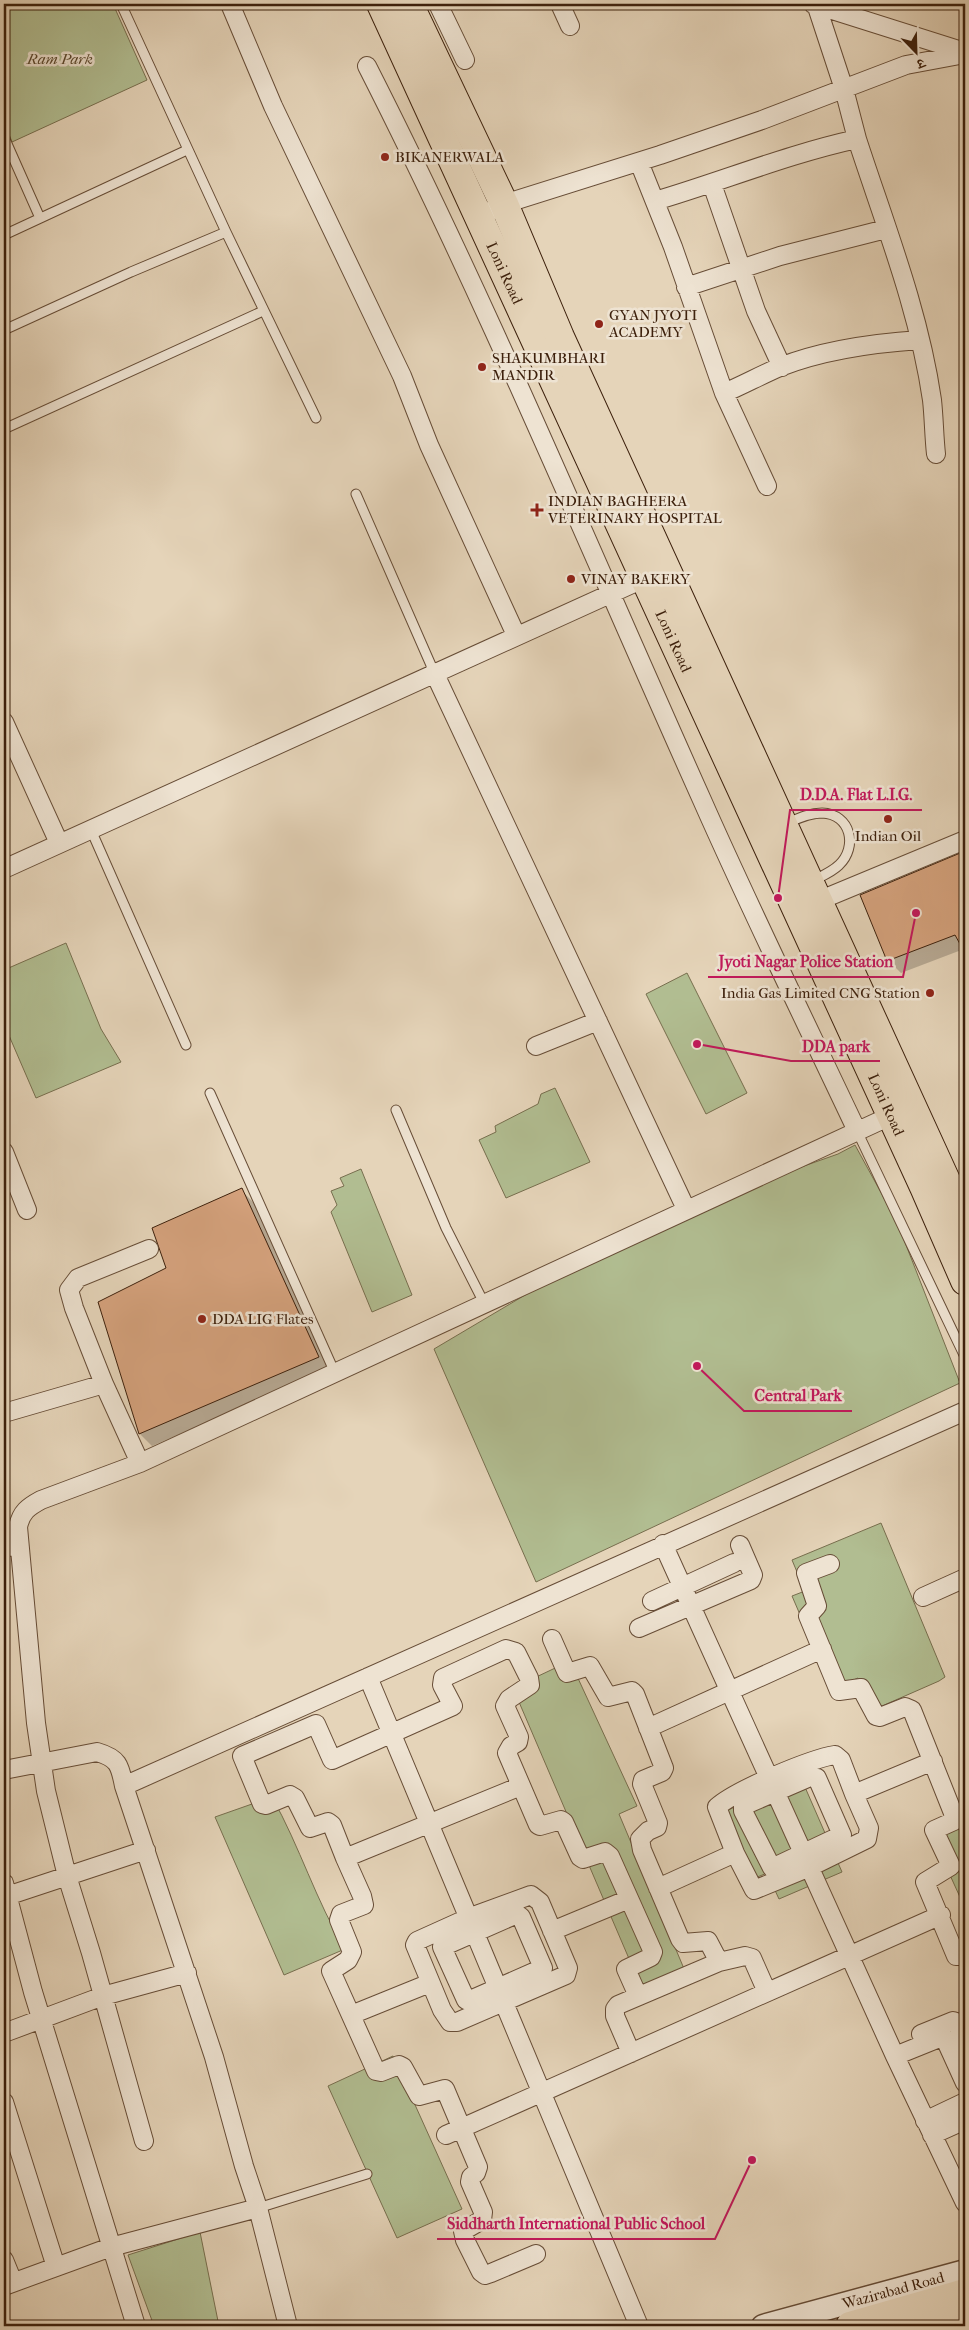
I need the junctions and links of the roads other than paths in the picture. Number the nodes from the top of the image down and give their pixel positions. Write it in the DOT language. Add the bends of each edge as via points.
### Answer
graph roads {
  1 [pos="121,4"];
  2 [pos="230,4"];
  3 [pos="381,4"];
  4 [pos="410,4"];
  5 [pos="438,4"];
  6 [pos="560,4"];
  7 [pos="814,4"];
  8 [pos="570,26"];
  9 [pos="965,53"];
  10 [pos="465,60"];
  11 [pos="367,66"];
  12 [pos="844,90"];
  13 [pos="4,137"];
  14 [pos="857,139"];
  15 [pos="187,150"];
  16 [pos="639,162"];
  17 [pos="712,184"];
  18 [pos="655,201"];
  19 [pos="504,204"];
  20 [pos="478,217"];
  21 [pos="40,218"];
  22 [pos="886,229"];
  23 [pos="226,232"];
  24 [pos="4,235"];
  25 [pos="742,267"];
  26 [pos="686,287"];
  27 [pos="263,311"];
  28 [pos="4,330"];
  29 [pos="920,340"];
  30 [pos="782,367"];
  31 [pos="724,393"];
  32 [pos="316,418"];
  33 [pos="4,429"];
  34 [pos="936,454"];
  35 [pos="767,486"];
  36 [pos="356,494"];
  37 [pos="655,573"];
  38 [pos="611,593"];
  39 [pos="516,636"];
  40 [pos="434,672"];
  41 [pos="4,722"];
  42 [pos="772,829"];
  43 [pos="91,830"];
  44 [pos="965,840"];
  45 [pos="59,843"];
  46 [pos="4,869"];
  47 [pos="814,891"];
  48 [pos="598,1021"];
  49 [pos="186,1044"];
  50 [pos="536,1046"];
  51 [pos="210,1093"];
  52 [pos="396,1110"];
  53 [pos="902,1111"];
  54 [pos="857,1131"];
  55 [pos="4,1152"];
  56 [pos="686,1209"];
  57 [pos="27,1210"];
  58 [pos="965,1222"];
  59 [pos="149,1249"];
  60 [pos="965,1281"];
  61 [pos="484,1303"];
  62 [pos="965,1357"];
  63 [pos="335,1373"];
  64 [pos="104,1384"];
  65 [pos="965,1411"];
  66 [pos="4,1413"];
  67 [pos="140,1463"];
  68 [pos="663,1544"];
  69 [pos="740,1545"];
  70 [pos="12,1546"];
  71 [pos="734,1564"];
  72 [pos="830,1564"];
  73 [pos="965,1578"];
  74 [pos="683,1587"];
  75 [pos="923,1596"];
  76 [pos="652,1601"];
  77 [pos="691,1605"];
  78 [pos="639,1628"];
  79 [pos="552,1639"];
  80 [pos="822,1649"];
  81 [pos="368,1676"];
  82 [pos="732,1692"];
  83 [pos="648,1728"];
  84 [pos="392,1733"];
  85 [pos="932,1762"];
  86 [pos="42,1763"];
  87 [pos="4,1770"];
  88 [pos="773,1785"];
  89 [pos="124,1786"];
  90 [pos="521,1786"];
  91 [pos="854,1794"];
  92 [pos="429,1824"];
  93 [pos="146,1850"];
  94 [pos="735,1852"];
  95 [pos="345,1858"];
  96 [pos="807,1861"];
  97 [pos="67,1876"];
  98 [pos="658,1888"];
  99 [pos="5,1891"];
  100 [pos="629,1899"];
  101 [pos="941,1915"];
  102 [pos="472,1925"];
  103 [pos="552,1931"];
  104 [pos="850,1956"];
  105 [pos="965,1956"];
  106 [pos="719,1962"];
  107 [pos="187,1973"];
  108 [pos="430,1983"];
  109 [pos="767,1992"];
  110 [pos="501,1995"];
  111 [pos="103,1996"];
  112 [pos="638,1996"];
  113 [pos="351,2015"];
  114 [pos="41,2019"];
  115 [pos="4,2033"];
  116 [pos="965,2042"];
  117 [pos="893,2051"];
  118 [pos="631,2053"];
  119 [pos="965,2083"];
  120 [pos="542,2093"];
  121 [pos="4,2102"];
  122 [pos="965,2102"];
  123 [pos="965,2120"];
  124 [pos="462,2128"];
  125 [pos="928,2128"];
  126 [pos="446,2135"];
  127 [pos="144,2141"];
  128 [pos="367,2174"];
  129 [pos="965,2203"];
  130 [pos="258,2208"];
  131 [pos="111,2247"];
  132 [pos="536,2254"];
  133 [pos="4,2260"];
  134 [pos="56,2267"];
  135 [pos="965,2270"];
  136 [pos="8,2284"];
  137 [pos="965,2294"];
  138 [pos="965,2316"];
  139 [pos="136,2326"];
  140 [pos="288,2326"];
  141 [pos="639,2326"];
  142 [pos="763,2326"];
  143 [pos="850,2326"];
  144 [pos="930,2326"];
  1 -- 15 [label="lane"];
  2 -- 39 [label="street" via="273,106 402,376 429,445"];
  3 -- 20 [label="highway, Loni Road"];
  4 -- 19 [label="highway, Loni Road"];
  5 -- 10 [label="street"];
  6 -- 8 [label="street"];
  7 -- 9 [label="street"];
  7 -- 12 [label="street"];
  9 -- 12 [label="street" via="906,65"];
  11 -- 38 [label="street" via="412,154 526,398"];
  12 -- 14 [label="street"];
  12 -- 16 [label="street"];
  13 -- 21 [label="lane"];
  14 -- 17 [label="street" via="816,148"];
  14 -- 22 [label="street"];
  15 -- 21 [label="lane"];
  15 -- 23 [label="lane"];
  16 -- 18 [label="street"];
  16 -- 19 [label="street"];
  17 -- 18 [label="street"];
  17 -- 25 [label="street"];
  18 -- 26 [label="street"];
  19 -- 20 [label="street"];
  19 -- 37 [label="highway, Loni Road"];
  20 -- 37 [label="highway, Loni Road"];
  21 -- 24 [label="lane"];
  22 -- 25 [label="street"];
  22 -- 29 [label="street" via="898,258"];
  23 -- 27 [label="lane"];
  23 -- 28 [label="lane"];
  25 -- 26 [label="street"];
  25 -- 30 [label="street" via="756,311"];
  26 -- 31 [label="street"];
  27 -- 32 [label="lane"];
  27 -- 33 [label="lane"];
  29 -- 30 [label="street" via="876,343"];
  29 -- 34 [label="street" via="932,401"];
  30 -- 31 [label="street"];
  31 -- 35 [label="street"];
  36 -- 40 [label="lane"];
  37 -- 38 [label="street"];
  37 -- 42 [label="highway, Loni Road"];
  38 -- 39 [label="street"];
  38 -- 54 [label="street" via="702,802"];
  39 -- 40 [label="street"];
  40 -- 43 [label="street"];
  40 -- 48 [label="street"];
  41 -- 45 [label="street"];
  42 -- 47 [label="highway, Loni Road"];
  42 -- 47 [label="lane" via="824,813 846,824 851,834 850,848 841,864"];
  42 -- 53 [label="highway, Loni Road"];
  43 -- 45 [label="street"];
  43 -- 49 [label="lane"];
  44 -- 47 [label="street"];
  45 -- 46 [label="street"];
  47 -- 53 [label="highway, Loni Road"];
  48 -- 50 [label="street"];
  48 -- 56 [label="street"];
  51 -- 63 [label="lane"];
  52 -- 61 [label="lane" via="446,1228"];
  53 -- 54 [label="street"];
  53 -- 58 [label="highway, Loni Road"];
  53 -- 60 [label="highway, Loni Road"];
  54 -- 56 [label="street"];
  54 -- 62 [label="lane"];
  55 -- 57 [label="street"];
  56 -- 61 [label="street"];
  59 -- 64 [label="street" via="78,1278 69,1290"];
  61 -- 63 [label="street"];
  63 -- 67 [label="street"];
  64 -- 66 [label="street"];
  64 -- 67 [label="street"];
  65 -- 68 [label="street"];
  67 -- 70 [label="street" via="28,1506 20,1516"];
  68 -- 74 [label="street"];
  68 -- 81 [label="street"];
  69 -- 77 [label="street" via="753,1575 751,1580"];
  70 -- 86 [label="street"];
  71 -- 74 [label="street"];
  72 -- 80 [label="street" via="806,1573 818,1606 808,1616"];
  73 -- 75 [label="street"];
  74 -- 76 [label="street"];
  74 -- 77 [label="street"];
  77 -- 78 [label="street"];
  77 -- 82 [label="street"];
  79 -- 83 [label="street" via="567,1673 590,1666 608,1698 632,1691"];
  80 -- 82 [label="street"];
  80 -- 85 [label="street" via="839,1691 862,1688 876,1716 905,1707 912,1710"];
  81 -- 84 [label="street"];
  81 -- 89 [label="street"];
  82 -- 83 [label="street"];
  82 -- 88 [label="street"];
  83 -- 98 [label="street" via="664,1768 643,1780 658,1823 657,1828 640,1839"];
  84 -- 90 [label="street" via="453,1706 442,1685 443,1678 506,1649 513,1650 530,1685 509,1699 505,1706 519,1737 507,1753"];
  84 -- 92 [label="street"];
  84 -- 95 [label="street" via="332,1760 314,1724 242,1756 262,1804 290,1795 295,1798 310,1828 328,1822 332,1825"];
  85 -- 91 [label="street"];
  85 -- 101 [label="street" via="955,1820 934,1830 952,1866 925,1882"];
  86 -- 87 [label="street"];
  86 -- 89 [label="street" via="97,1752 112,1756 120,1768"];
  86 -- 97 [label="street"];
  88 -- 91 [label="street" via="836,1755"];
  88 -- 94 [label="street" via="735,1794 717,1807"];
  88 -- 96 [label="street"];
  88 -- 96 [label="street" via="744,1806 743,1811 772,1868"];
  88 -- 96 [label="street" via="818,1778 842,1833"];
  89 -- 93 [label="street"];
  90 -- 92 [label="street"];
  90 -- 100 [label="street" via="540,1826 561,1820 580,1857 605,1852 610,1856"];
  91 -- 96 [label="street" via="869,1828 867,1839"];
  92 -- 95 [label="street"];
  92 -- 102 [label="street"];
  93 -- 97 [label="street"];
  93 -- 107 [label="street"];
  94 -- 96 [label="street" via="754,1890"];
  94 -- 98 [label="street"];
  95 -- 113 [label="street" via="364,1905 341,1914 339,1920 352,1952 348,1960 332,1971"];
  96 -- 104 [label="street"];
  97 -- 99 [label="street"];
  97 -- 111 [label="street"];
  98 -- 106 [label="street" via="680,1939 684,1943 708,1941"];
  99 -- 114 [label="street"];
  100 -- 103 [label="street"];
  100 -- 112 [label="street" via="653,1952 651,1957 626,1969"];
  101 -- 104 [label="street"];
  101 -- 105 [label="street" via="956,1956"];
  102 -- 103 [label="street" via="531,1895 540,1902"];
  102 -- 108 [label="street" via="417,1941 415,1946"];
  102 -- 110 [label="street"];
  102 -- 110 [label="street" via="444,1944 443,1948 466,2000"];
  102 -- 110 [label="street" via="518,1914 542,1964 540,1971"];
  103 -- 110 [label="street" via="568,1968 566,1975"];
  104 -- 109 [label="street"];
  104 -- 117 [label="street"];
  106 -- 109 [label="street" via="745,1956 752,1958"];
  106 -- 112 [label="street"];
  107 -- 111 [label="street"];
  107 -- 130 [label="street"];
  108 -- 110 [label="street" via="450,2022 457,2022"];
  108 -- 113 [label="street"];
  109 -- 118 [label="street"];
  110 -- 120 [label="street"];
  111 -- 114 [label="street"];
  111 -- 127 [label="street"];
  112 -- 118 [label="street" via="615,2009"];
  113 -- 124 [label="street" via="376,2071 399,2065 403,2067 418,2096 445,2089"];
  114 -- 115 [label="street"];
  114 -- 131 [label="street"];
  116 -- 117 [label="street" via="953,2021"];
  117 -- 119 [label="street" via="945,2039"];
  117 -- 125 [label="street"];
  118 -- 120 [label="street"];
  120 -- 124 [label="street"];
  120 -- 141 [label="street"];
  121 -- 134 [label="street"];
  122 -- 125 [label="street"];
  123 -- 125 [label="street"];
  124 -- 126 [label="street"];
  124 -- 132 [label="street" via="478,2168 470,2182 483,2212 482,2220 463,2231 481,2272 485,2275"];
  125 -- 129 [label="street"];
  128 -- 130 [label="lane"];
  130 -- 131 [label="street"];
  130 -- 140 [label="street"];
  131 -- 134 [label="street"];
  131 -- 139 [label="street"];
  133 -- 136 [label="street"];
  134 -- 136 [label="street"];
  135 -- 142 [label="street, Wazirabad Road"];
  137 -- 143 [label="highway"];
  138 -- 144 [label="highway"];
}
